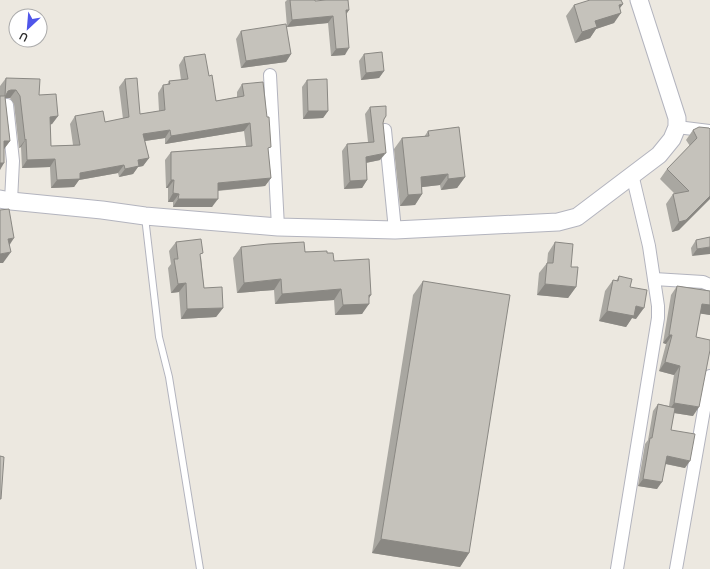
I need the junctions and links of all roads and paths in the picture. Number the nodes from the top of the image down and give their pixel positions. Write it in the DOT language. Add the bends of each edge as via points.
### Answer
graph roads {
  1 [pos="639,0"];
  2 [pos="270,75"];
  3 [pos="7,105"];
  4 [pos="677,127"];
  5 [pos="385,130"];
  6 [pos="710,131"];
  7 [pos="632,174"];
  8 [pos="6,200"];
  9 [pos="145,216"];
  10 [pos="278,227"];
  11 [pos="395,230"];
  12 [pos="654,278"];
  13 [pos="710,285"];
  14 [pos="710,376"];
  15 [pos="200,569"];
  16 [pos="617,569"];
  17 [pos="676,569"];
  1 -- 4 [label="street" via="677,118"];
  2 -- 10 [label="street"];
  3 -- 8 [label="street" via="13,161"];
  4 -- 6 [label="street"];
  4 -- 7 [label="street" via="672,140 658,155"];
  5 -- 11 [label="street"];
  7 -- 11 [label="street" via="577,217 558,222"];
  7 -- 12 [label="street"];
  8 -- 9 [label="street"];
  9 -- 10 [label="street"];
  9 -- 15 [label="lane" via="159,338 169,377"];
  10 -- 11 [label="street"];
  12 -- 13 [label="street" via="703,282"];
  12 -- 16 [label="street" via="658,318"];
  14 -- 17 [label="street"];
}
